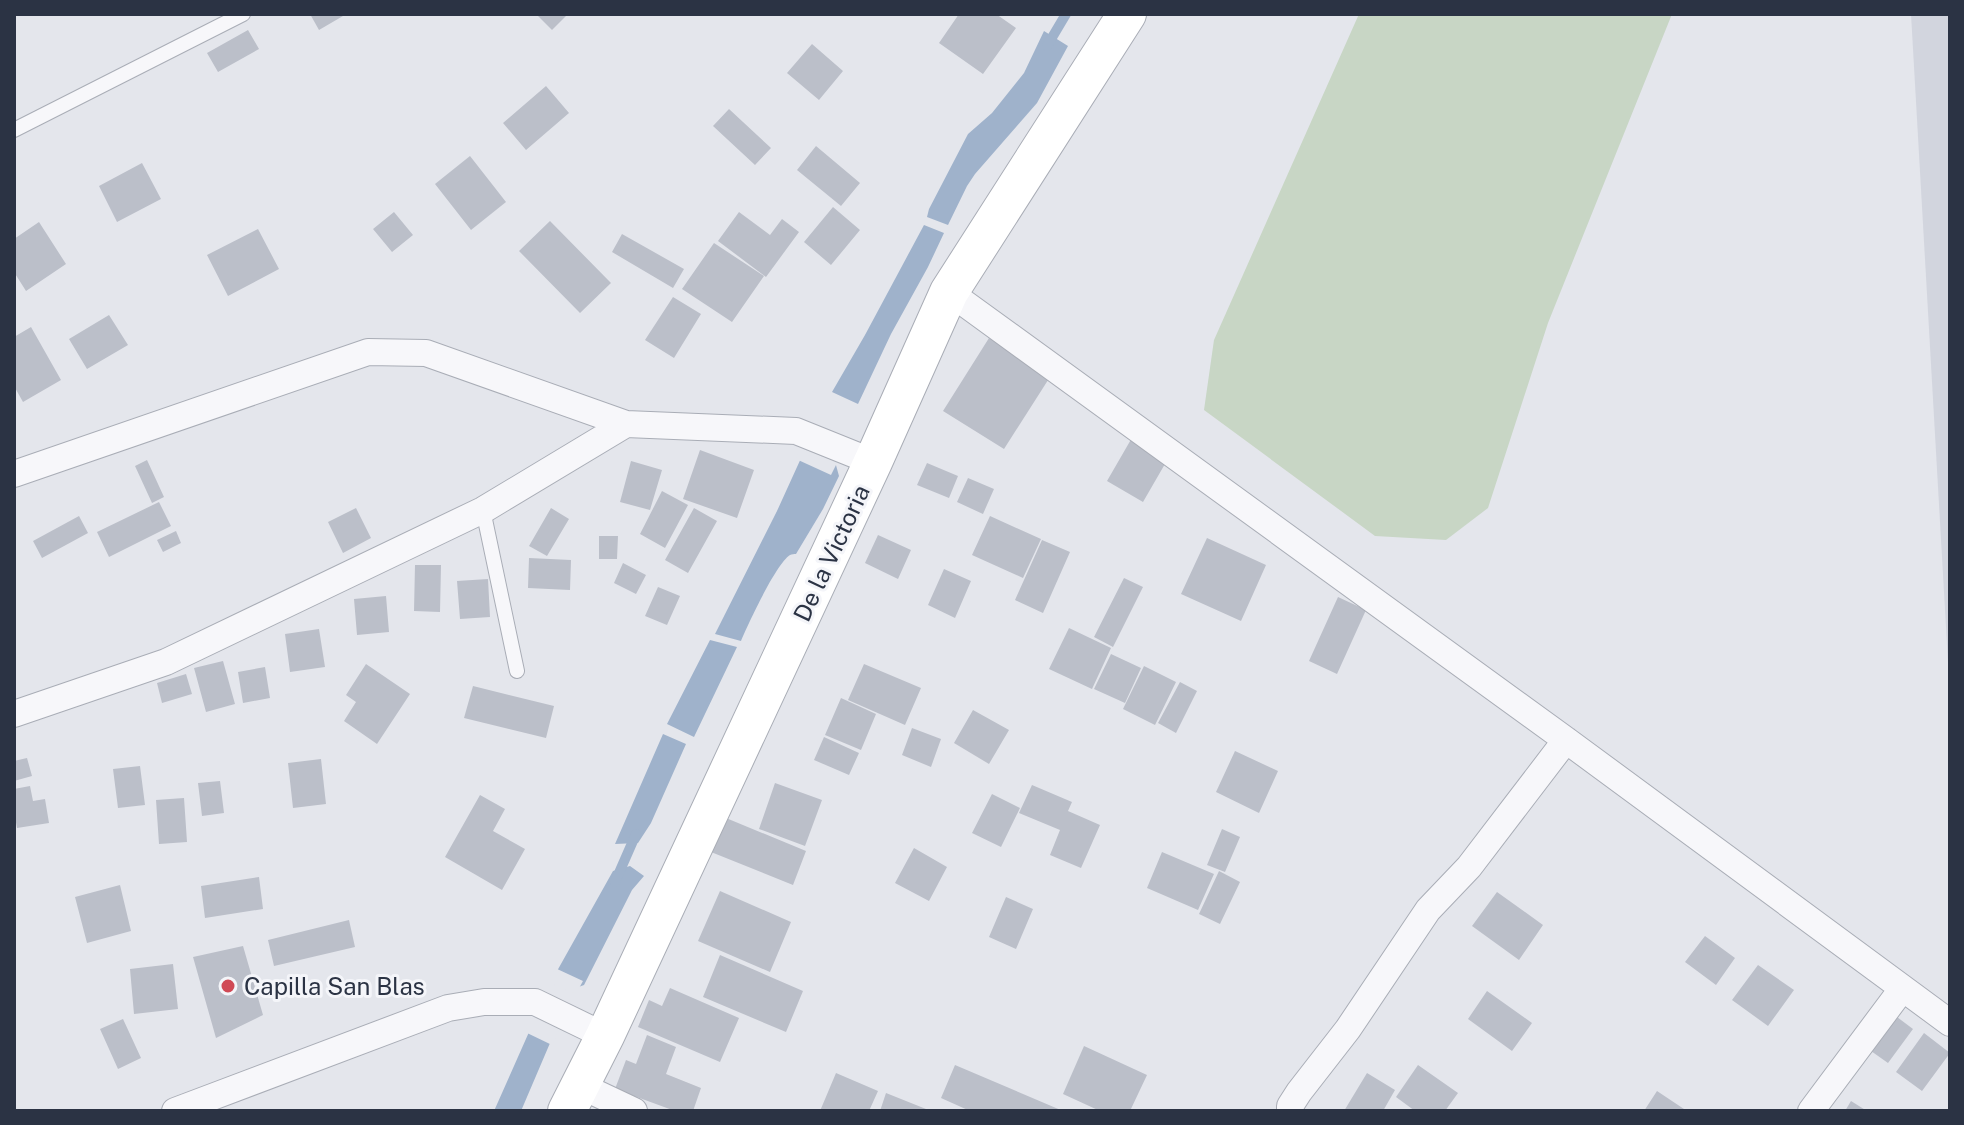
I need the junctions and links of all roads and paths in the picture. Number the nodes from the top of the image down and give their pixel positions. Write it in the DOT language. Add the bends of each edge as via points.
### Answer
graph roads {
  1 [pos="243,14"];
  2 [pos="1127,14"];
  3 [pos="14,130"];
  4 [pos="949,292"];
  5 [pos="626,424"];
  6 [pos="873,462"];
  7 [pos="14,474"];
  8 [pos="483,510"];
  9 [pos="517,671"];
  10 [pos="14,714"];
  11 [pos="1566,740"];
  12 [pos="1902,989"];
  13 [pos="1950,1023"];
  14 [pos="605,1036"];
  15 [pos="573,1098"];
  16 [pos="175,1111"];
  17 [pos="634,1111"];
  18 [pos="1290,1111"];
  19 [pos="1811,1111"];
  1 -- 3 [label="lane"];
  2 -- 4 [label="main road, De la Victoria"];
  4 -- 6 [label="main road, De la Victoria"];
  4 -- 11 [label="street"];
  5 -- 6 [label="street" via="796,431"];
  5 -- 7 [label="street" via="426,353 368,352"];
  5 -- 8 [label="street"];
  6 -- 14 [label="main road, De la Victoria"];
  8 -- 9 [label="lane"];
  8 -- 10 [label="street" via="166,662"];
  11 -- 12 [label="street"];
  11 -- 18 [label="street" via="1469,867 1428,910"];
  12 -- 13 [label="street"];
  12 -- 19 [label="street"];
  14 -- 15 [label="main road, De la Victoria"];
  14 -- 16 [label="street" via="535,1002 448,1008"];
  15 -- 17 [label="street"];
}
